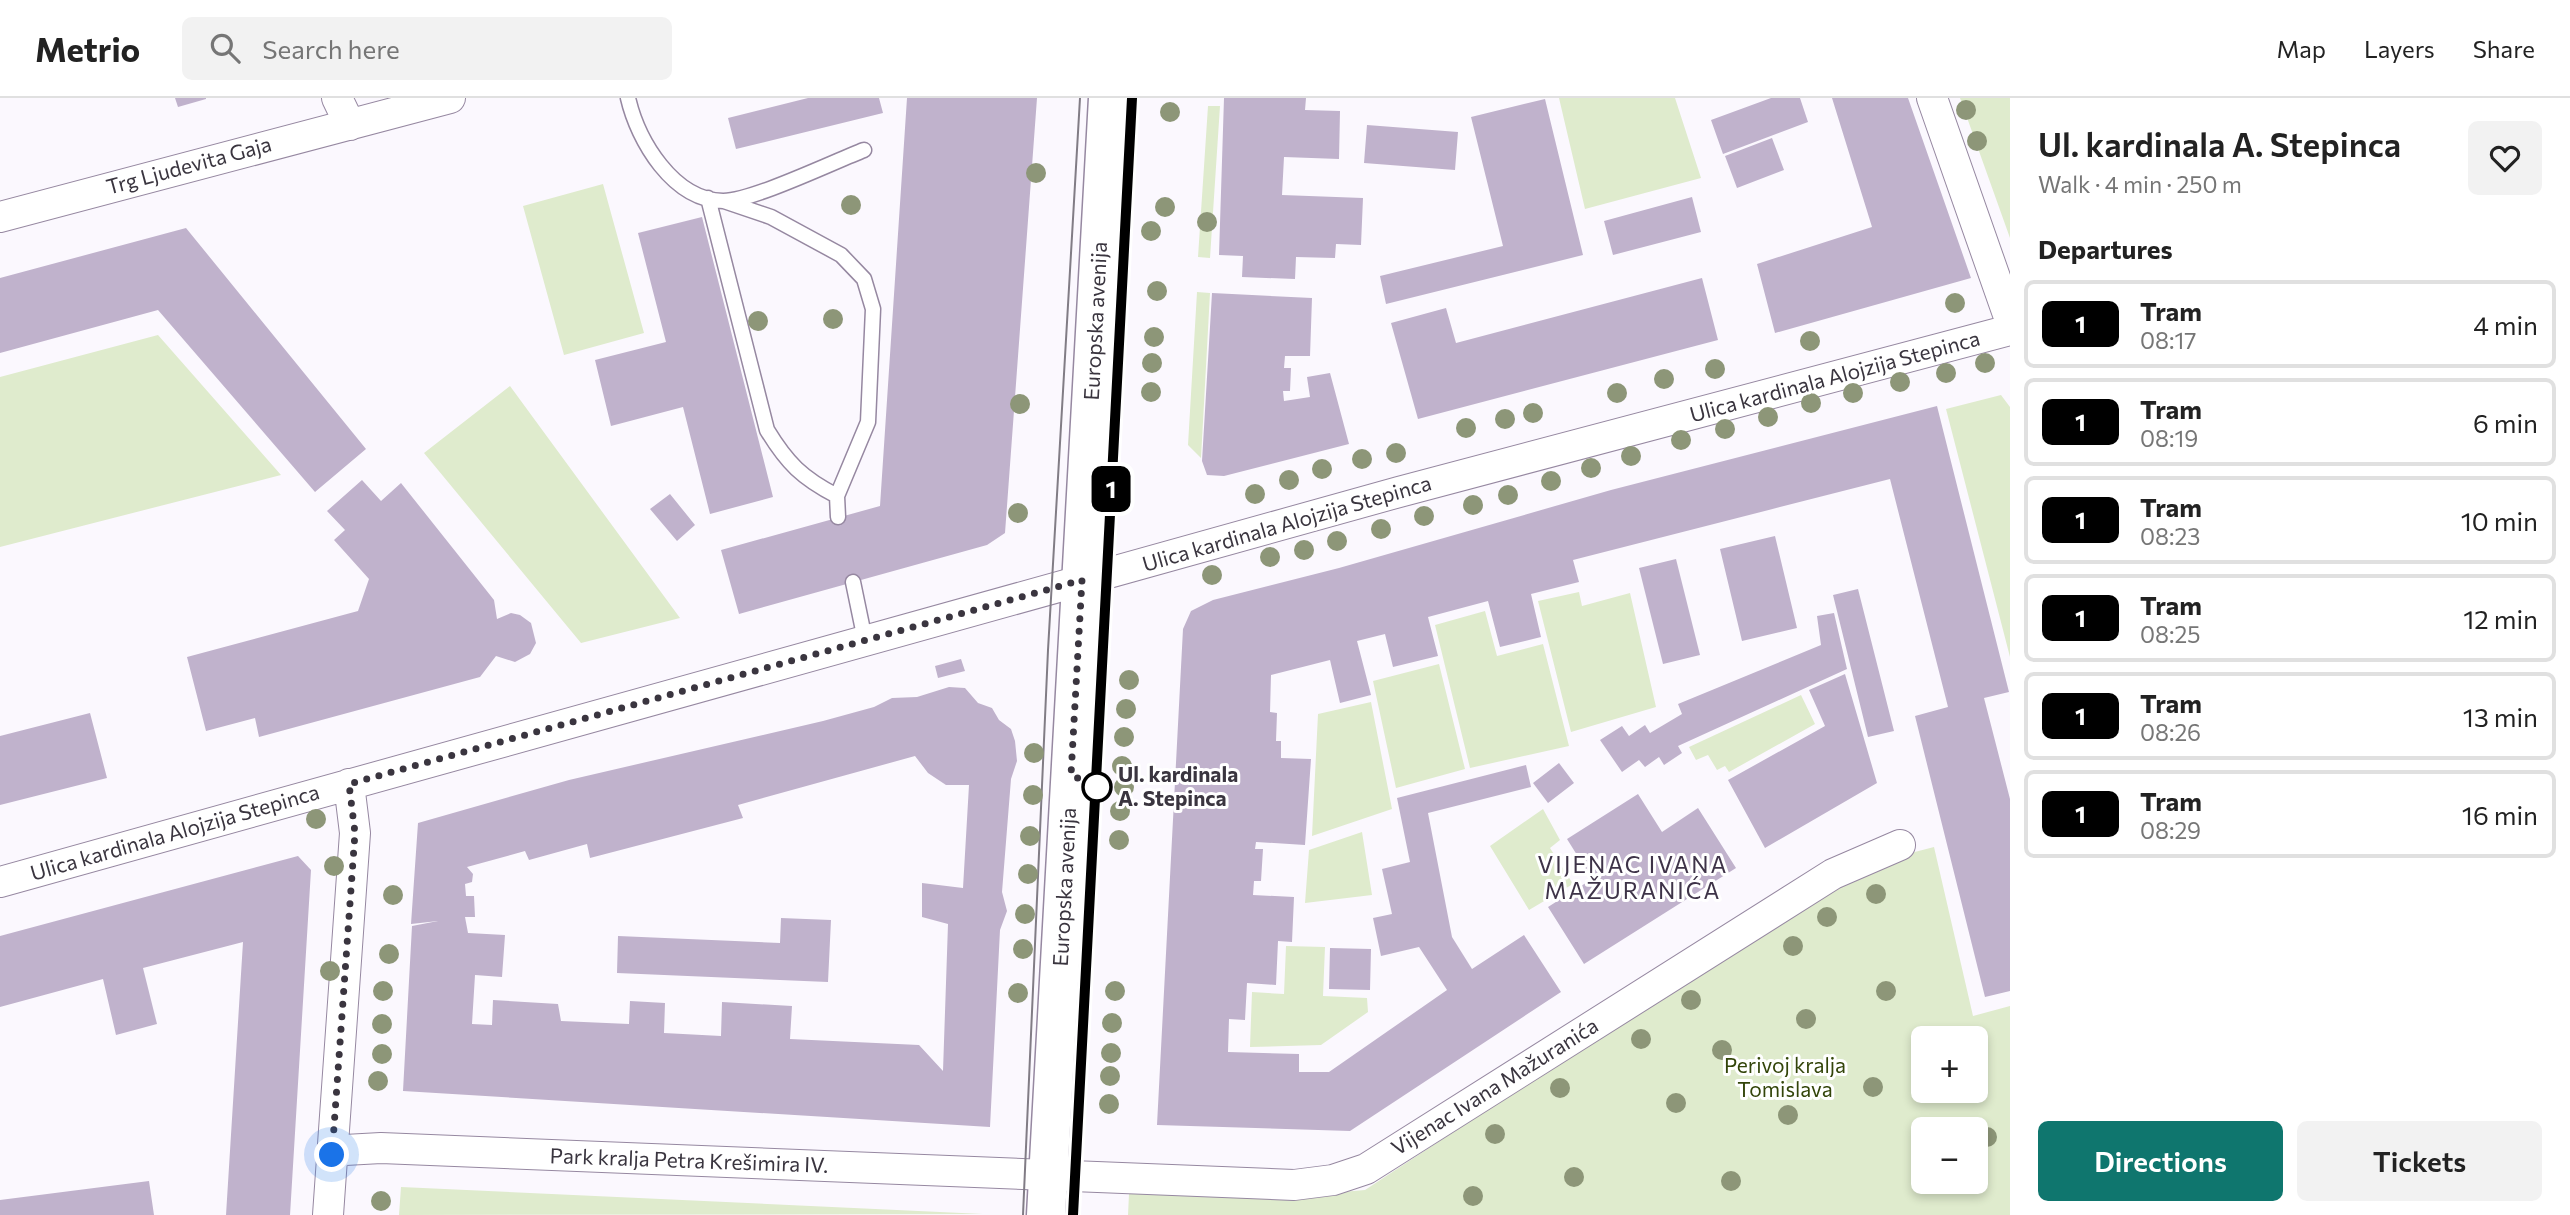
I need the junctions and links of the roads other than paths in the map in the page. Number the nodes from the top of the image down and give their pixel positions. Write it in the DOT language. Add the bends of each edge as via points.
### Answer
graph roads {
  1 [pos="337,98"];
  2 [pos="450,98"];
  3 [pos="628,98"];
  4 [pos="1108,98"];
  5 [pos="1932,98"];
  6 [pos="350,125"];
  7 [pos="864,150"];
  8 [pos="708,198"];
  9 [pos="724,201"];
  10 [pos="0,217"];
  11 [pos="2010,320"];
  12 [pos="2010,330"];
  13 [pos="837,496"];
  14 [pos="838,517"];
  15 [pos="1082,580"];
  16 [pos="853,582"];
  17 [pos="865,640"];
  18 [pos="349,784"];
  19 [pos="1900,845"];
  20 [pos="0,882"];
  21 [pos="332,1155"];
  22 [pos="1048,1175"];
  23 [pos="328,1215"];
  24 [pos="1046,1215"];
  1 -- 6 [label="street"];
  2 -- 6 [label="street, Trg Ljudevita Gaja"];
  3 -- 8 [label="lane" via="648,151 664,170"];
  4 -- 15 [label="street, Europska avenija"];
  5 -- 11 [label="street"];
  6 -- 10 [label="street, Trg Ljudevita Gaja"];
  7 -- 9 [label="lane"];
  8 -- 9 [label="lane"];
  8 -- 13 [label="lane" via="767,430 787,462"];
  9 -- 13 [label="lane" via="771,218 841,255 864,279 873,309 868,422"];
  12 -- 15 [label="street, Ulica kardinala Alojzija Stepinca"];
  13 -- 14 [label="lane"];
  15 -- 17 [label="street, Ulica kardinala Alojzija Stepinca"];
  15 -- 22 [label="street, Europska avenija"];
  16 -- 17 [label="lane"];
  17 -- 18 [label="street, Ulica kardinala Alojzija Stepinca"];
  18 -- 20 [label="street, Ulica kardinala Alojzija Stepinca"];
  18 -- 21 [label="street" via="355,833"];
  19 -- 22 [label="street, Vijenac Ivana Mažuranića" via="1833,874 1357,1172 1294,1185"];
  21 -- 22 [label="street, Park kralja Petra Krešimira IV." via="381,1148"];
  21 -- 23 [label="street"];
  22 -- 24 [label="street, Europska avenija"];
}
